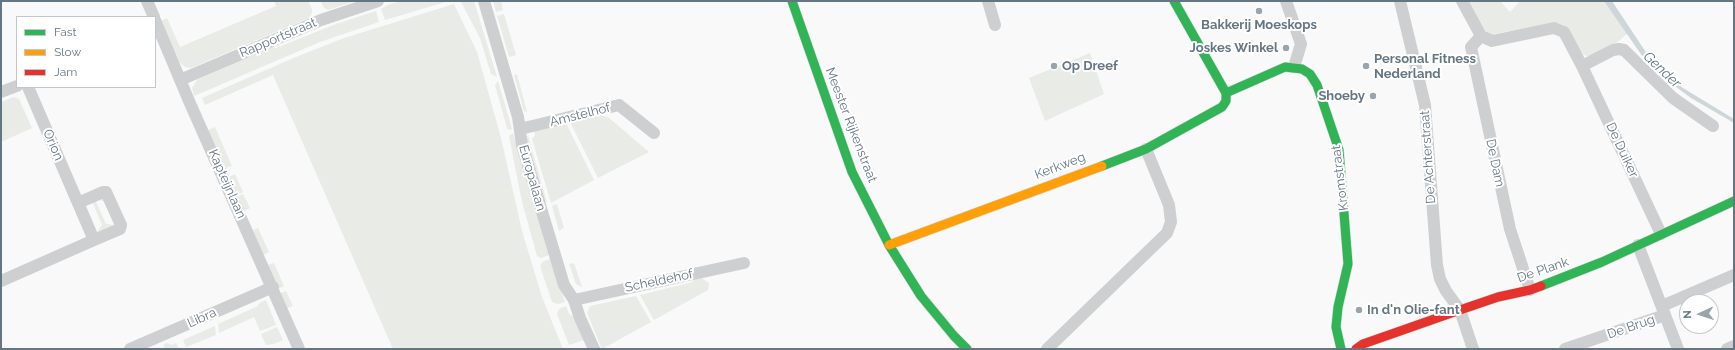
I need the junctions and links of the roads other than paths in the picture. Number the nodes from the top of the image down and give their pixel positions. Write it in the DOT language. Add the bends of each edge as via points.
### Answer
graph roads {
  1 [pos="147,1"];
  2 [pos="378,1"];
  3 [pos="484,1"];
  4 [pos="792,1"];
  5 [pos="988,1"];
  6 [pos="1174,1"];
  7 [pos="1286,1"];
  8 [pos="1400,1"];
  9 [pos="1462,1"];
  10 [pos="153,16"];
  11 [pos="156,23"];
  12 [pos="995,25"];
  13 [pos="1481,36"];
  14 [pos="1582,66"];
  15 [pos="1294,67"];
  16 [pos="180,80"];
  17 [pos="16,86"];
  18 [pos="28,88"];
  19 [pos="1,92"];
  20 [pos="1226,93"];
  21 [pos="1713,126"];
  22 [pos="520,129"];
  23 [pos="654,133"];
  24 [pos="1146,149"];
  25 [pos="1734,201"];
  26 [pos="78,203"];
  27 [pos="1661,234"];
  28 [pos="94,240"];
  29 [pos="889,245"];
  30 [pos="1638,245"];
  31 [pos="744,263"];
  32 [pos="1734,274"];
  33 [pos="1,281"];
  34 [pos="273,287"];
  35 [pos="1530,290"];
  36 [pos="574,300"];
  37 [pos="1460,310"];
  38 [pos="1663,310"];
  39 [pos="1734,346"];
  40 [pos="130,349"];
  41 [pos="299,349"];
  42 [pos="594,349"];
  43 [pos="967,349"];
  44 [pos="1047,349"];
  45 [pos="1340,349"];
  46 [pos="1356,349"];
  47 [pos="1473,349"];
  48 [pos="1565,349"];
  49 [pos="1678,349"];
  50 [pos="1727,349"];
  1 -- 10 [label="street, Kapteijnlaan"];
  2 -- 16 [label="street, Rapportstraat" via="321,20"];
  3 -- 22 [label="street, Europalaan"];
  4 -- 29 [label="street, Meester Rijkenstraat" via="852,172"];
  5 -- 12 [label="street"];
  6 -- 20 [label="street"];
  7 -- 15 [label="street" via="1302,44"];
  8 -- 37 [label="street, De Achterstraat" via="1424,105 1437,265 1446,291"];
  9 -- 13 [label="street"];
  11 -- 16 [label="street, Kapteijnlaan"];
  13 -- 14 [label="street, De Duiker" via="1492,41 1554,28 1564,32"];
  13 -- 35 [label="street, De Dam" via="1471,47 1510,229"];
  14 -- 21 [label="street" via="1613,50 1624,50 1673,98"];
  14 -- 27 [label="street, De Duiker"];
  15 -- 20 [label="street" via="1285,67"];
  15 -- 45 [label="street, Kromstraat" via="1310,74 1317,86 1339,150 1348,264 1336,327"];
  16 -- 34 [label="street, Kapteijnlaan"];
  17 -- 19 [label="street"];
  18 -- 26 [label="street, Orion"];
  20 -- 24 [label="street, Kerkweg" via="1226,101 1222,107"];
  22 -- 23 [label="street, Amstelhof" via="619,105"];
  22 -- 36 [label="street, Europalaan" via="522,145 564,285"];
  24 -- 29 [label="street, Kerkweg"];
  24 -- 44 [label="street" via="1169,205 1171,222 1167,232"];
  25 -- 27 [label="street, De Plank"];
  26 -- 28 [label="street, Orion"];
  26 -- 28 [label="street" via="106,192 121,225 120,229"];
  27 -- 30 [label="street, De Plank"];
  28 -- 33 [label="street"];
  29 -- 43 [label="street, Meester Rijkenstraat" via="921,296"];
  30 -- 35 [label="street, De Plank"];
  30 -- 38 [label="street"];
  31 -- 36 [label="street, Scheldehof"];
  32 -- 38 [label="street, De Brug"];
  34 -- 40 [label="street, Libra"];
  34 -- 41 [label="street, Kapteijnlaan"];
  35 -- 37 [label="street, De Plank" via="1498,297"];
  36 -- 42 [label="street, Europalaan"];
  37 -- 46 [label="street, De Plank"];
  37 -- 47 [label="street"];
  38 -- 48 [label="street, De Brug"];
  38 -- 49 [label="street"];
  39 -- 50 [label="street"];
}
